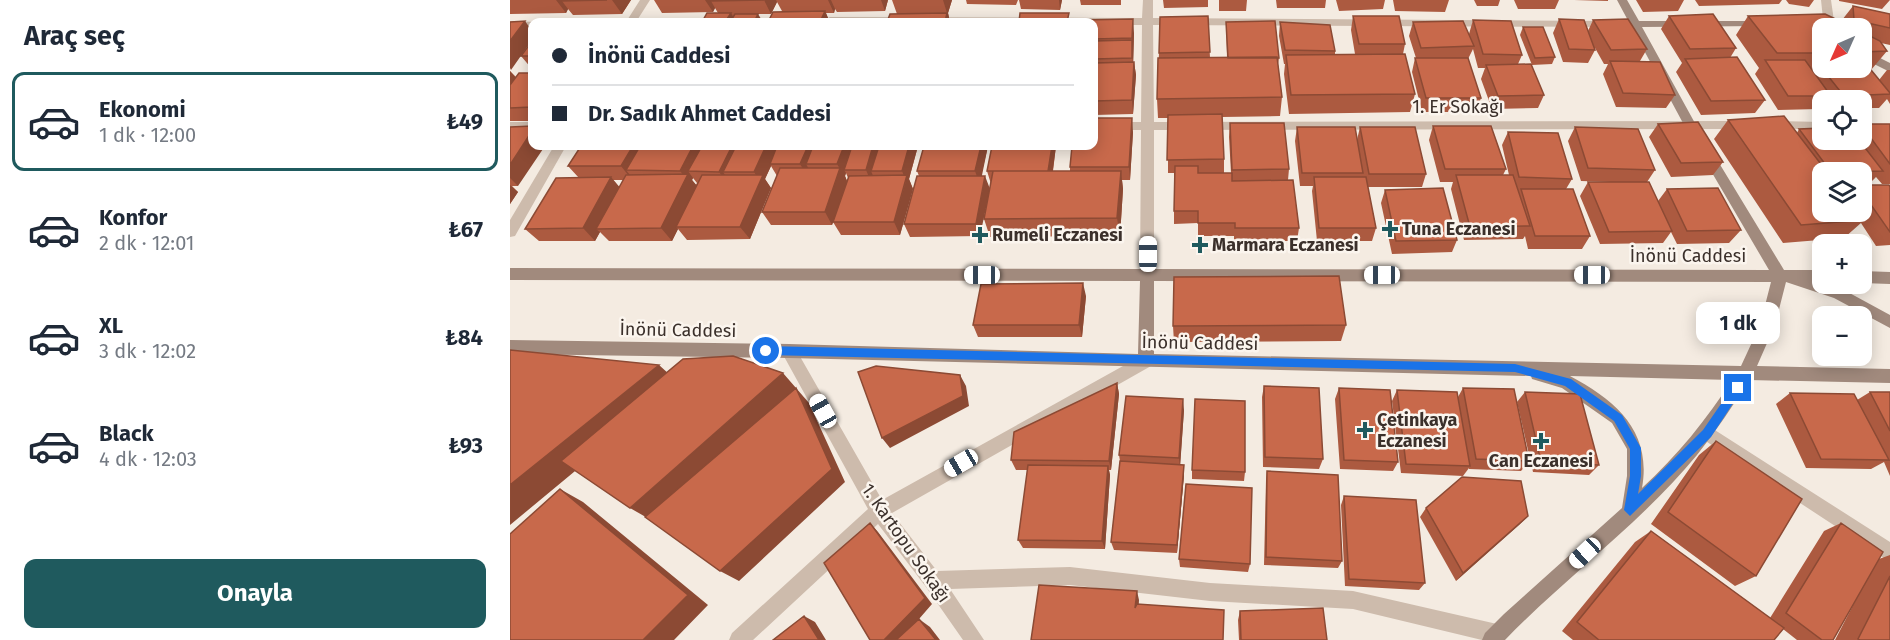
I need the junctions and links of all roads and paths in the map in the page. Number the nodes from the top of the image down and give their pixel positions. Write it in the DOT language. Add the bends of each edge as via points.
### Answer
graph roads {
  1 [pos="645,0"];
  2 [pos="1148,0"];
  3 [pos="1622,0"];
  4 [pos="1826,0"];
  5 [pos="634,18"];
  6 [pos="1829,18"];
  7 [pos="1098,21"];
  8 [pos="1148,21"];
  9 [pos="1776,23"];
  10 [pos="510,24"];
  11 [pos="528,24"];
  12 [pos="1635,24"];
  13 [pos="1872,59"];
  14 [pos="1890,68"];
  15 [pos="1690,125"];
  16 [pos="510,126"];
  17 [pos="528,126"];
  18 [pos="1098,126"];
  19 [pos="1148,126"];
  20 [pos="1812,126"];
  21 [pos="558,150"];
  22 [pos="510,232"];
  23 [pos="510,274"];
  24 [pos="1147,275"];
  25 [pos="1780,276"];
  26 [pos="1812,276"];
  27 [pos="1872,277"];
  28 [pos="1890,278"];
  29 [pos="1890,322"];
  30 [pos="510,347"];
  31 [pos="789,351"];
  32 [pos="1146,361"];
  33 [pos="1515,368"];
  34 [pos="1748,373"];
  35 [pos="1890,376"];
  36 [pos="1707,433"];
  37 [pos="1630,510"];
  38 [pos="879,512"];
  39 [pos="1890,553"];
  40 [pos="933,580"];
  41 [pos="1495,637"];
  42 [pos="739,640"];
  43 [pos="974,640"];
  1 -- 5 [label="street"];
  2 -- 8 [label="street"];
  3 -- 12 [label="street"];
  4 -- 6 [label="street"];
  7 -- 8 [label="street"];
  8 -- 12 [label="street"];
  8 -- 19 [label="street"];
  9 -- 12 [label="street"];
  10 -- 11 [label="street"];
  12 -- 15 [label="street"];
  13 -- 14 [label="street"];
  15 -- 19 [label="street, 1. Er Sokağı"];
  15 -- 20 [label="street, 1. Er Sokağı"];
  15 -- 25 [label="street"];
  16 -- 17 [label="street"];
  18 -- 19 [label="street, 1. Er Sokağı"];
  19 -- 24 [label="street"];
  21 -- 22 [label="street"];
  23 -- 24 [label="street, İnönü Caddesi"];
  24 -- 25 [label="street, İnönü Caddesi"];
  24 -- 32 [label="street"];
  25 -- 26 [label="street, İnönü Caddesi"];
  25 -- 29 [label="street" via="1839,294"];
  25 -- 34 [label="street" via="1777,296"];
  27 -- 28 [label="street"];
  30 -- 31 [label="street, İnönü Caddesi"];
  31 -- 32 [label="street, İnönü Caddesi"];
  31 -- 38 [label="street, 1. Kartopu Sokağı"];
  32 -- 33 [label="street, İnönü Caddesi"];
  32 -- 38 [label="street"];
  33 -- 34 [label="street, İnönü Caddesi"];
  33 -- 37 [label="street" via="1568,382 1618,418 1635,448 1636,476"];
  34 -- 35 [label="street, İnönü Caddesi"];
  34 -- 36 [label="street"];
  36 -- 37 [label="street"];
  36 -- 39 [label="street"];
  37 -- 41 [label="street"];
  38 -- 40 [label="street, 1. Kartopu Sokağı"];
  38 -- 42 [label="street"];
  40 -- 41 [label="street" via="1070,576 1210,592 1353,600"];
  40 -- 43 [label="street, 1. Kartopu Sokağı"];
}
